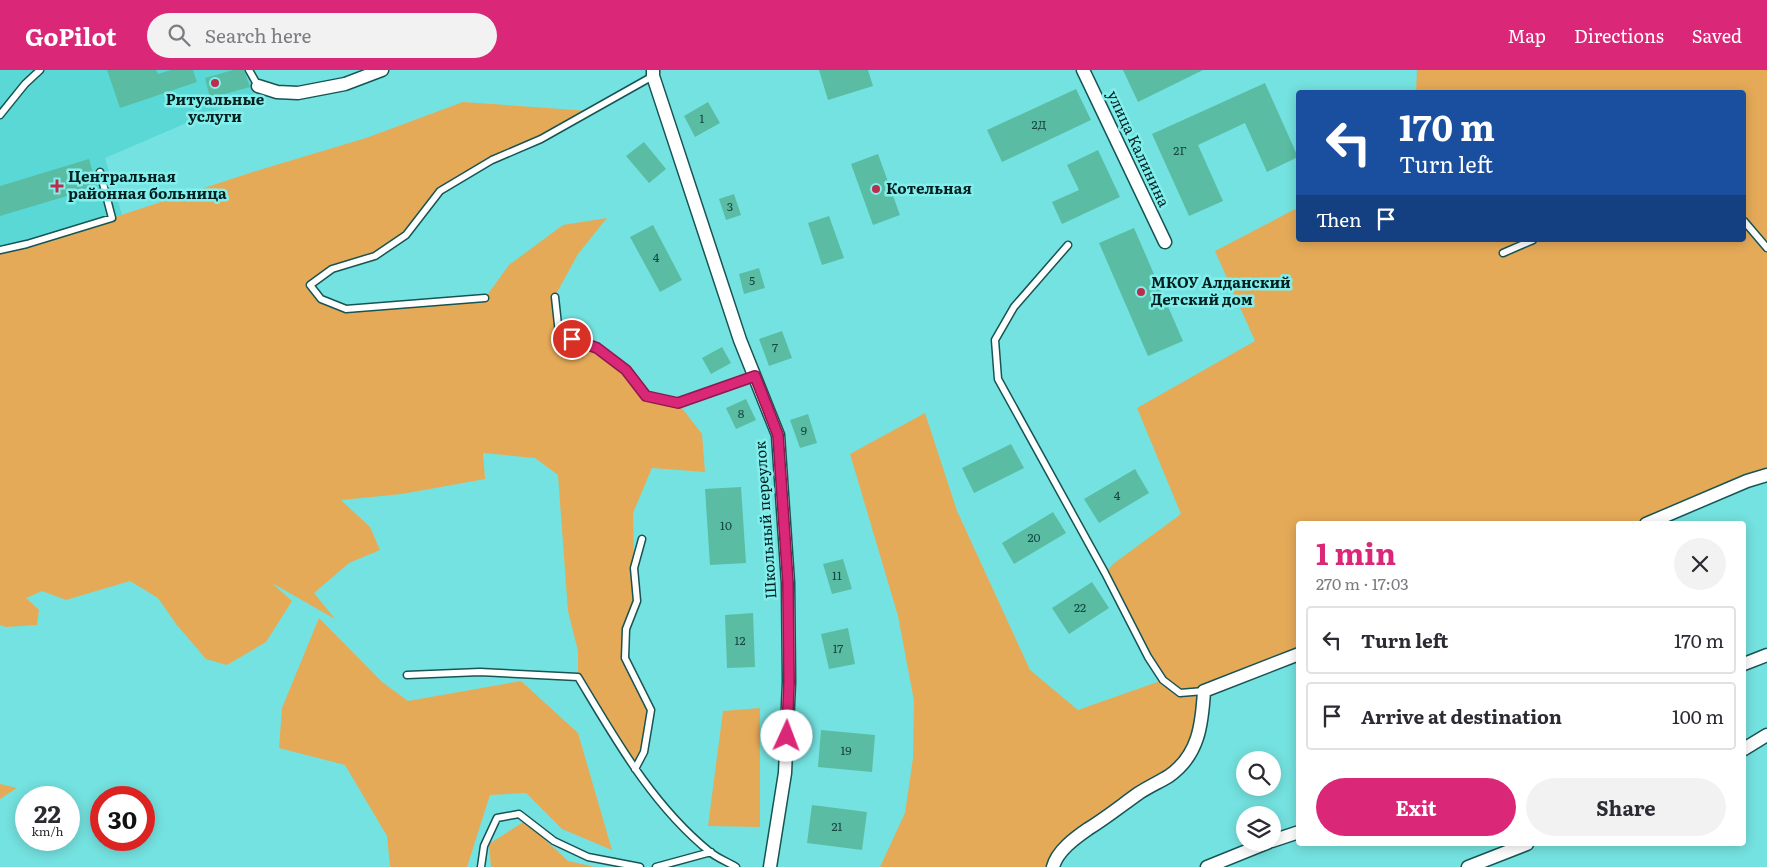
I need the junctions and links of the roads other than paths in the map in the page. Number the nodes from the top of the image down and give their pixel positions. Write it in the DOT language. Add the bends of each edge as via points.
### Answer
graph roads {
  1 [pos="40,70"];
  2 [pos="249,70"];
  3 [pos="382,70"];
  4 [pos="1083,70"];
  5 [pos="653,73"];
  6 [pos="258,86"];
  7 [pos="0,115"];
  8 [pos="100,172"];
  9 [pos="1746,223"];
  10 [pos="1165,242"];
  11 [pos="1528,242"];
  12 [pos="1068,245"];
  13 [pos="1767,248"];
  14 [pos="0,250"];
  15 [pos="1503,253"];
  16 [pos="555,296"];
  17 [pos="485,298"];
  18 [pos="755,376"];
  19 [pos="1767,475"];
  20 [pos="1653,521"];
  21 [pos="642,539"];
  22 [pos="1296,655"];
  23 [pos="1767,655"];
  24 [pos="1746,663"];
  25 [pos="407,675"];
  26 [pos="1204,691"];
  27 [pos="1767,735"];
  28 [pos="1746,748"];
  29 [pos="635,768"];
  30 [pos="1296,833"];
  31 [pos="1281,838"];
  32 [pos="1521,846"];
  33 [pos="1248,851"];
  34 [pos="711,852"];
  35 [pos="481,867"];
  36 [pos="640,867"];
  37 [pos="656,867"];
  38 [pos="736,867"];
  39 [pos="770,867"];
  40 [pos="1053,867"];
  41 [pos="1207,867"];
  42 [pos="1468,867"];
  1 -- 7 [label="lane"];
  2 -- 6 [label="lane"];
  3 -- 6 [label="street" via="345,84 298,93 277,92"];
  4 -- 10 [label="street, улица Калинина"];
  5 -- 17 [label="lane" via="541,139 492,160 440,192 406,235 376,256 332,269 310,285 321,299 346,309"];
  5 -- 18 [label="street, Школьный переулок" via="740,340"];
  8 -- 14 [label="lane" via="112,218"];
  9 -- 13 [label="lane"];
  11 -- 15 [label="lane"];
  12 -- 26 [label="lane" via="1014,307 995,340 998,379 1163,680 1180,692"];
  16 -- 18 [label="lane" via="559,334 597,348 626,370 646,396 678,403"];
  18 -- 39 [label="street, Школьный переулок" via="778,435 788,583 786,773"];
  19 -- 20 [label="street"];
  21 -- 29 [label="lane" via="634,568 637,601 626,629 625,658 651,710 644,752"];
  22 -- 26 [label="street"];
  23 -- 24 [label="street"];
  25 -- 29 [label="lane" via="480,672 578,677"];
  26 -- 40 [label="street" via="1202,725 1191,753 1171,774 1076,837 1055,858"];
  27 -- 28 [label="street"];
  29 -- 34 [label="lane" via="665,809"];
  30 -- 31 [label="street"];
  32 -- 42 [label="street"];
  33 -- 41 [label="street"];
  34 -- 37 [label="lane"];
  34 -- 38 [label="lane"];
  35 -- 36 [label="lane" via="484,846 497,818 519,814 554,841 588,857"];
}
